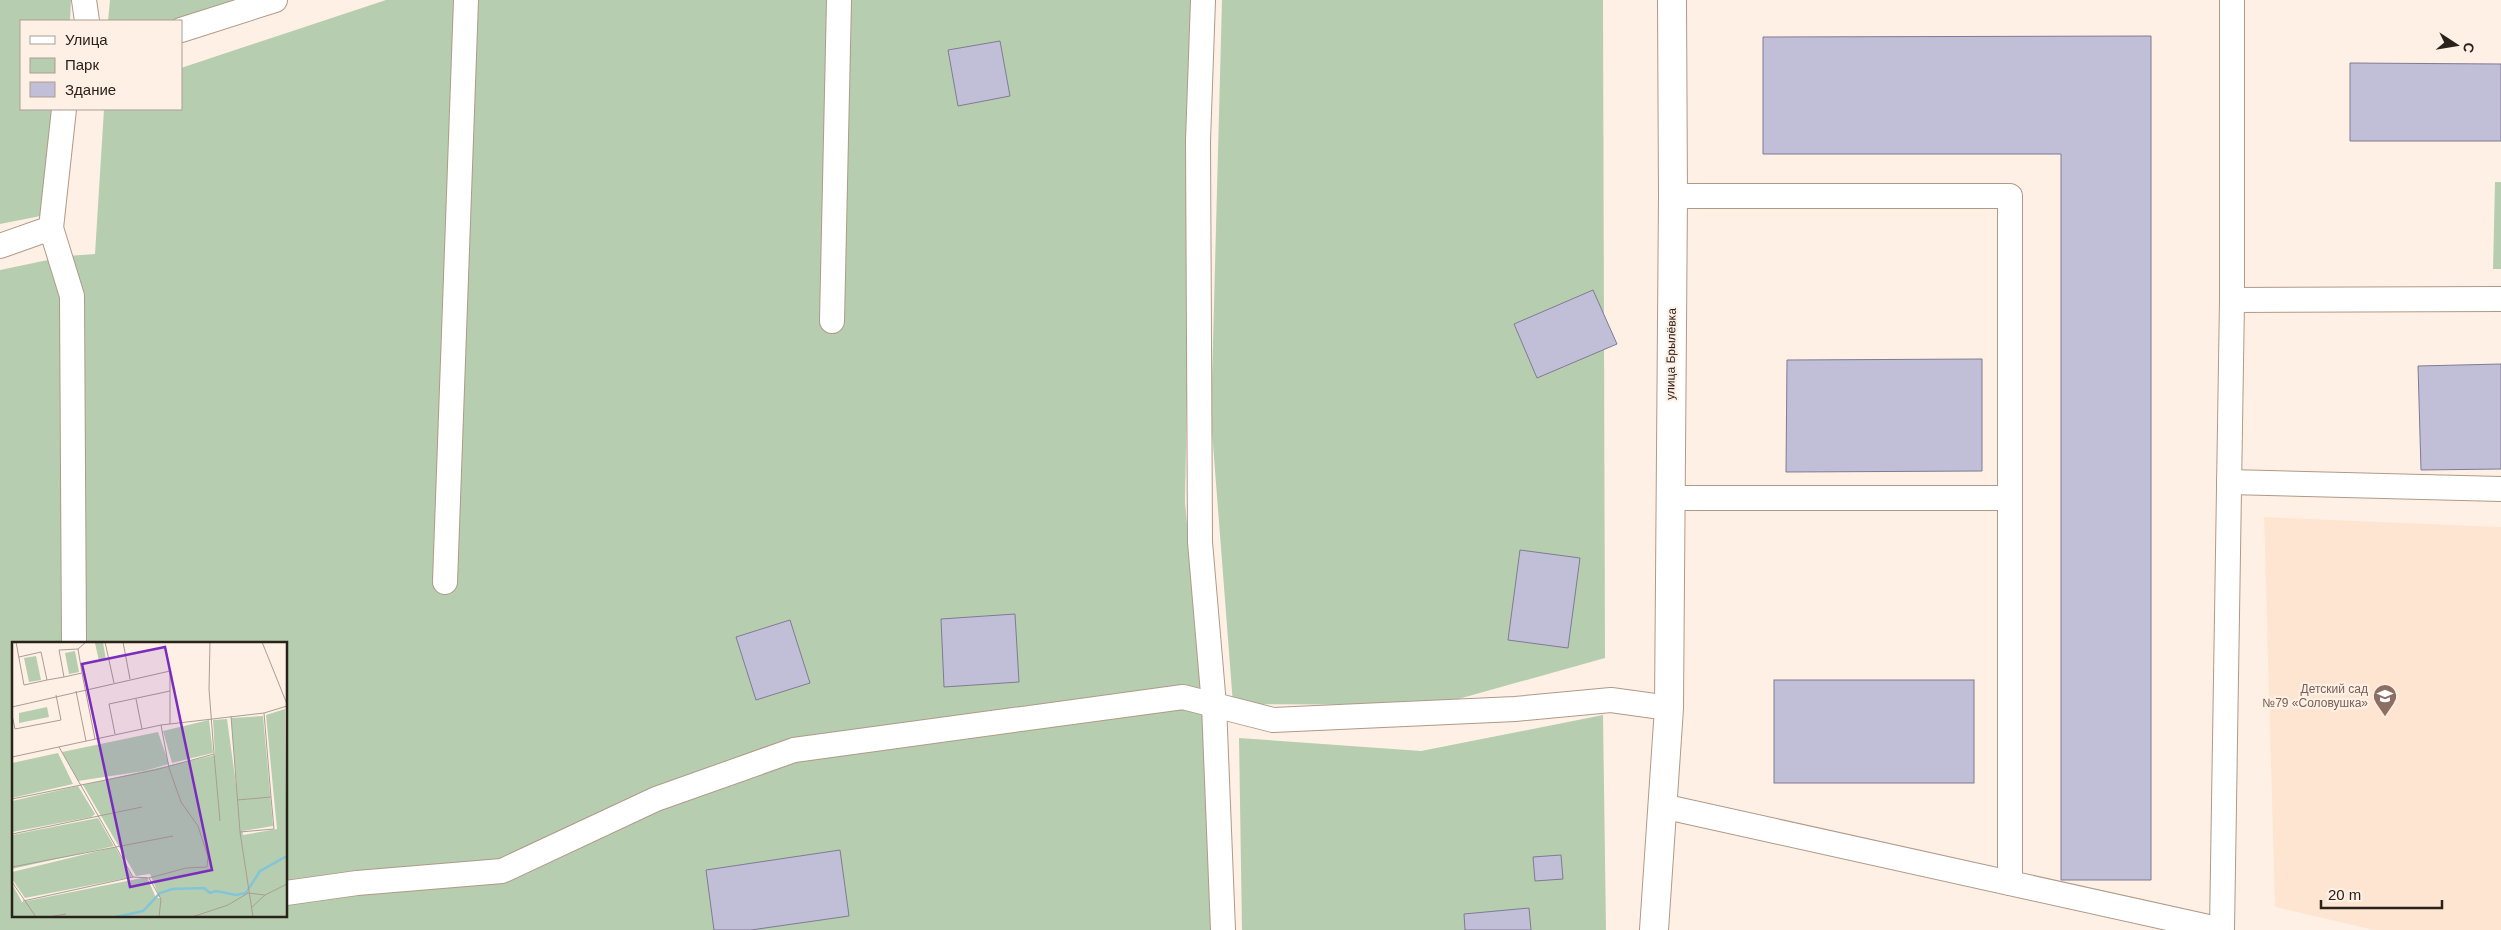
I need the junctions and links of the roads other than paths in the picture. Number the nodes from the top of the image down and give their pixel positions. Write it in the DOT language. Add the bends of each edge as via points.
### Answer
graph roads {
  1 [pos="84,0"];
  2 [pos="275,0"];
  3 [pos="466,0"];
  4 [pos="839,0"];
  5 [pos="1203,0"];
  6 [pos="1672,0"];
  7 [pos="2232,0"];
  8 [pos="87,20"];
  9 [pos="182,30"];
  10 [pos="64,110"];
  11 [pos="1673,196"];
  12 [pos="50,228"];
  13 [pos="0,246"];
  14 [pos="2501,299"];
  15 [pos="2232,300"];
  16 [pos="832,321"];
  17 [pos="2229,482"];
  18 [pos="2501,489"];
  19 [pos="1670,498"];
  20 [pos="2010,498"];
  21 [pos="444,582"];
  22 [pos="74,642"];
  23 [pos="1214,705"];
  24 [pos="1669,708"];
  25 [pos="1662,806"];
  26 [pos="2010,883"];
  27 [pos="288,893"];
  28 [pos="1222,930"];
  29 [pos="1654,930"];
  1 -- 8 [label="lane"];
  2 -- 9 [label="lane"];
  3 -- 21 [label="lane"];
  4 -- 16 [label="lane"];
  5 -- 23 [label="lane" via="1198,141 1200,542"];
  6 -- 11 [label="street, улица Брылёвка"];
  7 -- 15 [label="lane"];
  10 -- 12 [label="lane"];
  11 -- 19 [label="street, улица Брылёвка"];
  11 -- 20 [label="lane" via="2010,196"];
  12 -- 13 [label="lane"];
  12 -- 22 [label="lane" via="72,296"];
  14 -- 15 [label="lane"];
  15 -- 17 [label="lane"];
  17 -- 18 [label="lane"];
  17 -- 26 [label="lane" via="2222,930"];
  19 -- 20 [label="lane"];
  19 -- 24 [label="street, улица Брылёвка"];
  20 -- 26 [label="lane"];
  23 -- 24 [label="lane" via="1273,720 1505,710 1610,700"];
  23 -- 27 [label="lane" via="1183,697 794,750 656,799 502,871 357,883"];
  23 -- 28 [label="lane"];
  24 -- 25 [label="street, улица Брылёвка"];
  25 -- 26 [label="lane"];
  25 -- 29 [label="street, улица Брылёвка"];
}
